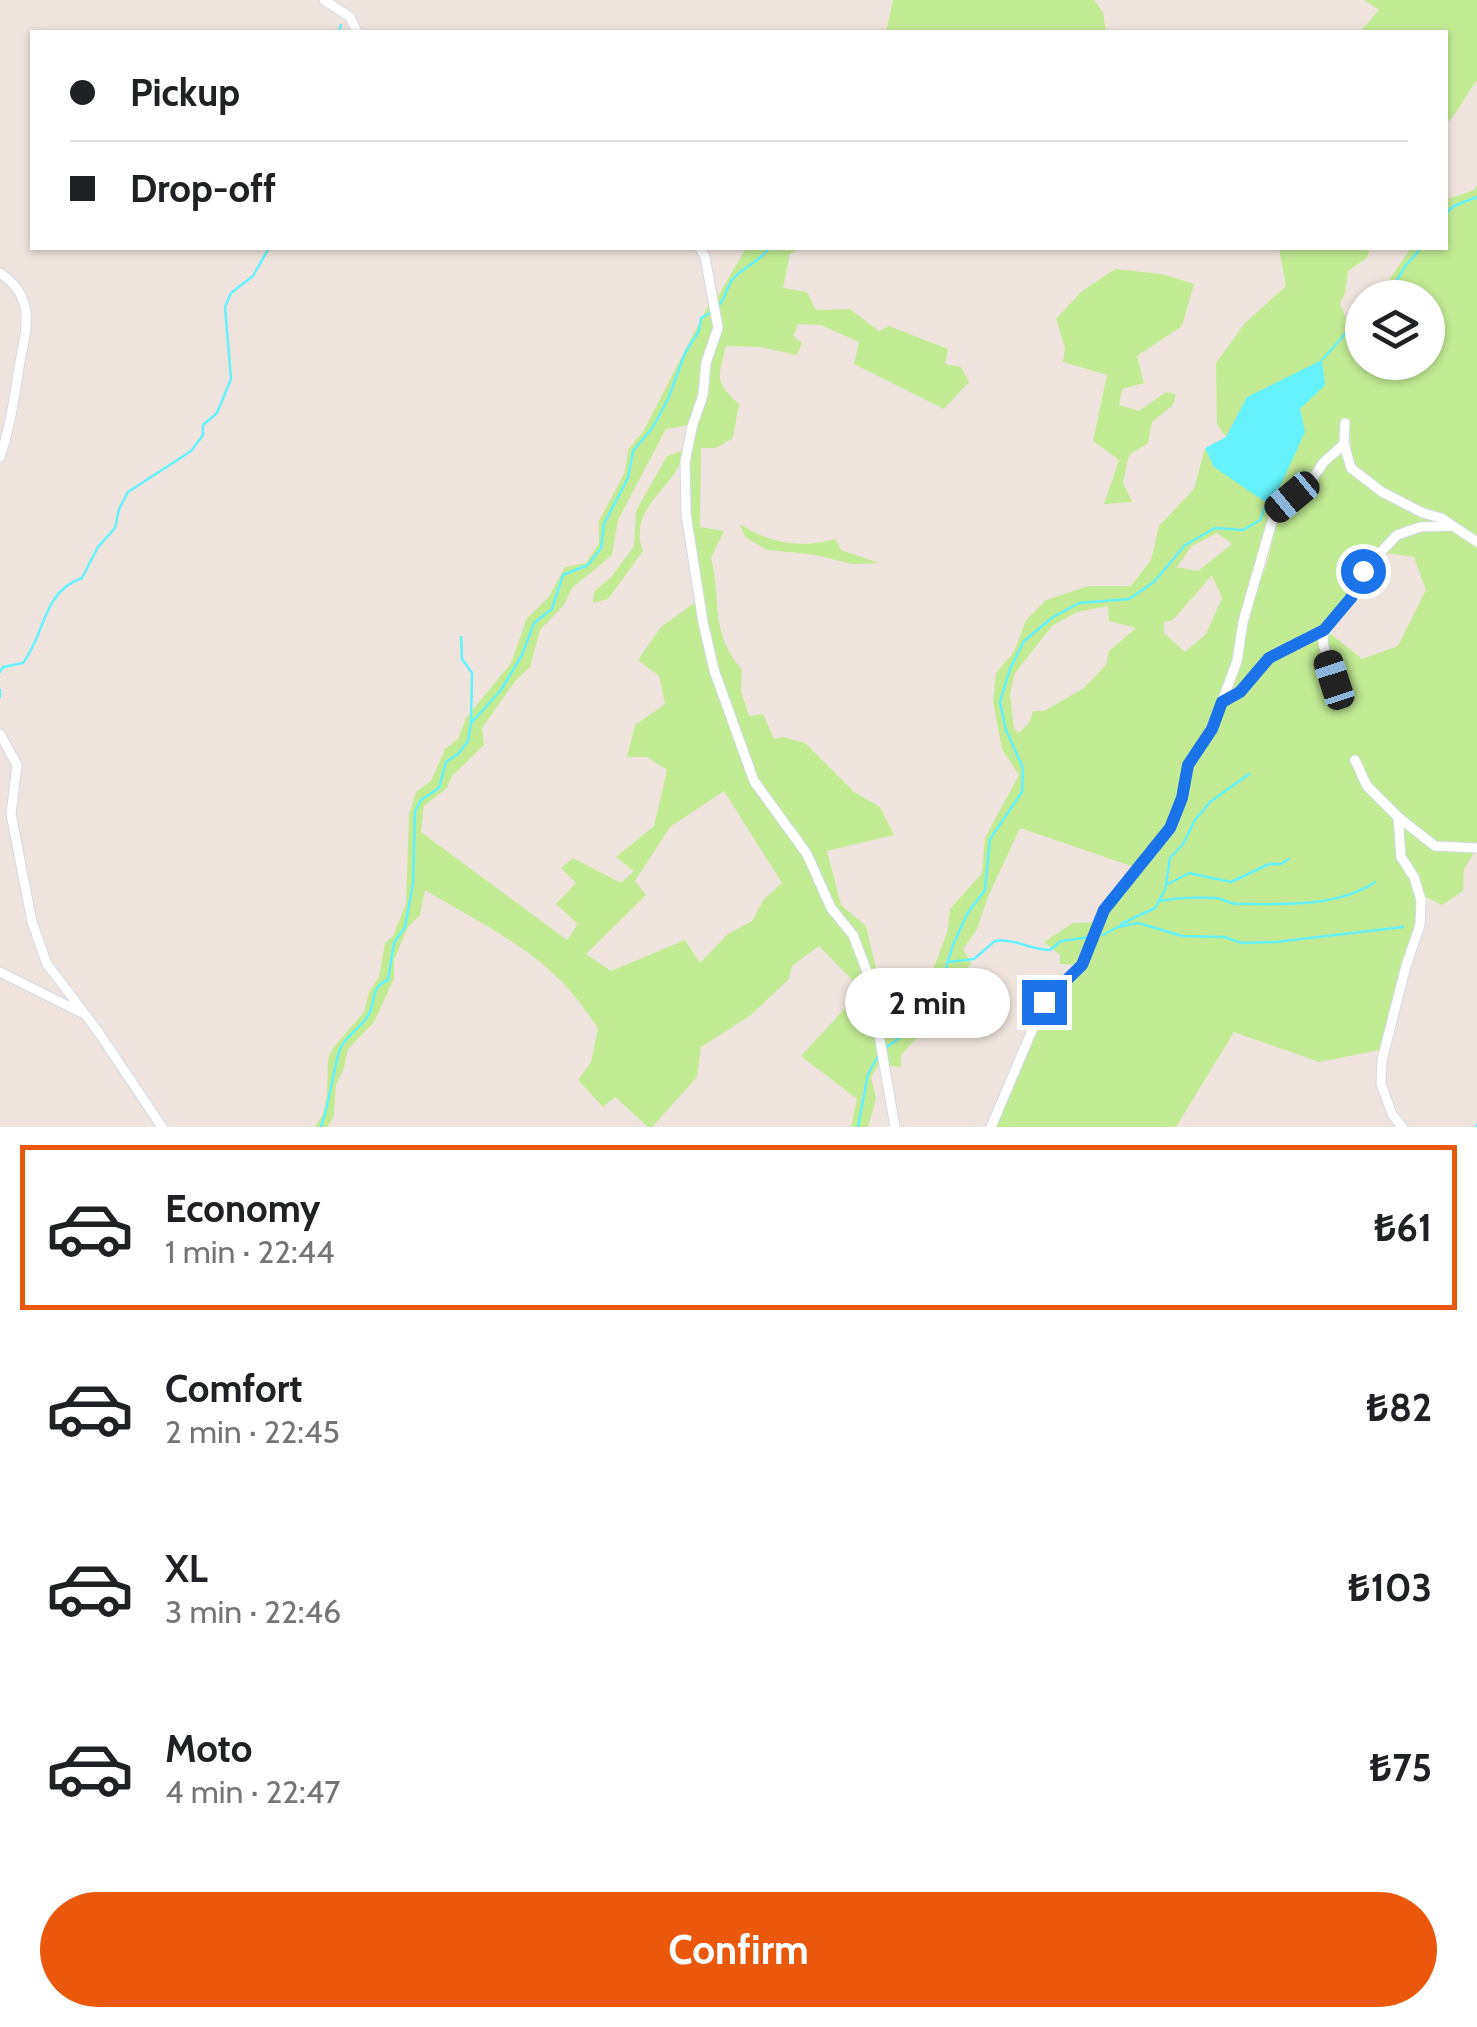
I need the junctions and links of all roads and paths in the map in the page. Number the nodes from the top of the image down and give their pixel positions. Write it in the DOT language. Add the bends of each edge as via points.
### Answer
graph roads {
  1 [pos="324,0"];
  2 [pos="357,30"];
  3 [pos="700,250"];
  4 [pos="0,273"];
  5 [pos="1345,423"];
  6 [pos="1344,444"];
  7 [pos="1,453"];
  8 [pos="1452,526"];
  9 [pos="1477,542"];
  10 [pos="1324,630"];
  11 [pos="1334,680"];
  12 [pos="1222,702"];
  13 [pos="0,734"];
  14 [pos="1356,760"];
  15 [pos="1398,817"];
  16 [pos="1477,848"];
  17 [pos="0,972"];
  18 [pos="85,1015"];
  19 [pos="162,1127"];
  20 [pos="895,1127"];
  21 [pos="991,1127"];
  22 [pos="1402,1127"];
  1 -- 2 [label="street" via="350,16"];
  3 -- 20 [label="street" via="718,328 685,462 686,514 714,670 754,781 854,934 870,977"];
  4 -- 7 [label="street" via="14,282 26,308 13,419"];
  5 -- 6 [label="street"];
  6 -- 8 [label="street" via="1351,468 1366,480"];
  6 -- 12 [label="street" via="1275,512"];
  8 -- 9 [label="street"];
  8 -- 10 [label="street" via="1397,536 1363,571"];
  10 -- 11 [label="street"];
  10 -- 12 [label="street" via="1269,658 1240,692"];
  12 -- 21 [label="street" via="1188,765 1170,828 1104,910 1082,965 1044,1002"];
  13 -- 18 [label="street" via="17,765 10,814 32,922 47,964"];
  14 -- 15 [label="street" via="1367,786"];
  15 -- 16 [label="street" via="1435,846"];
  15 -- 22 [label="street" via="1402,858 1421,900 1382,1060 1381,1084"];
  17 -- 18 [label="street"];
  18 -- 19 [label="street"];
}
